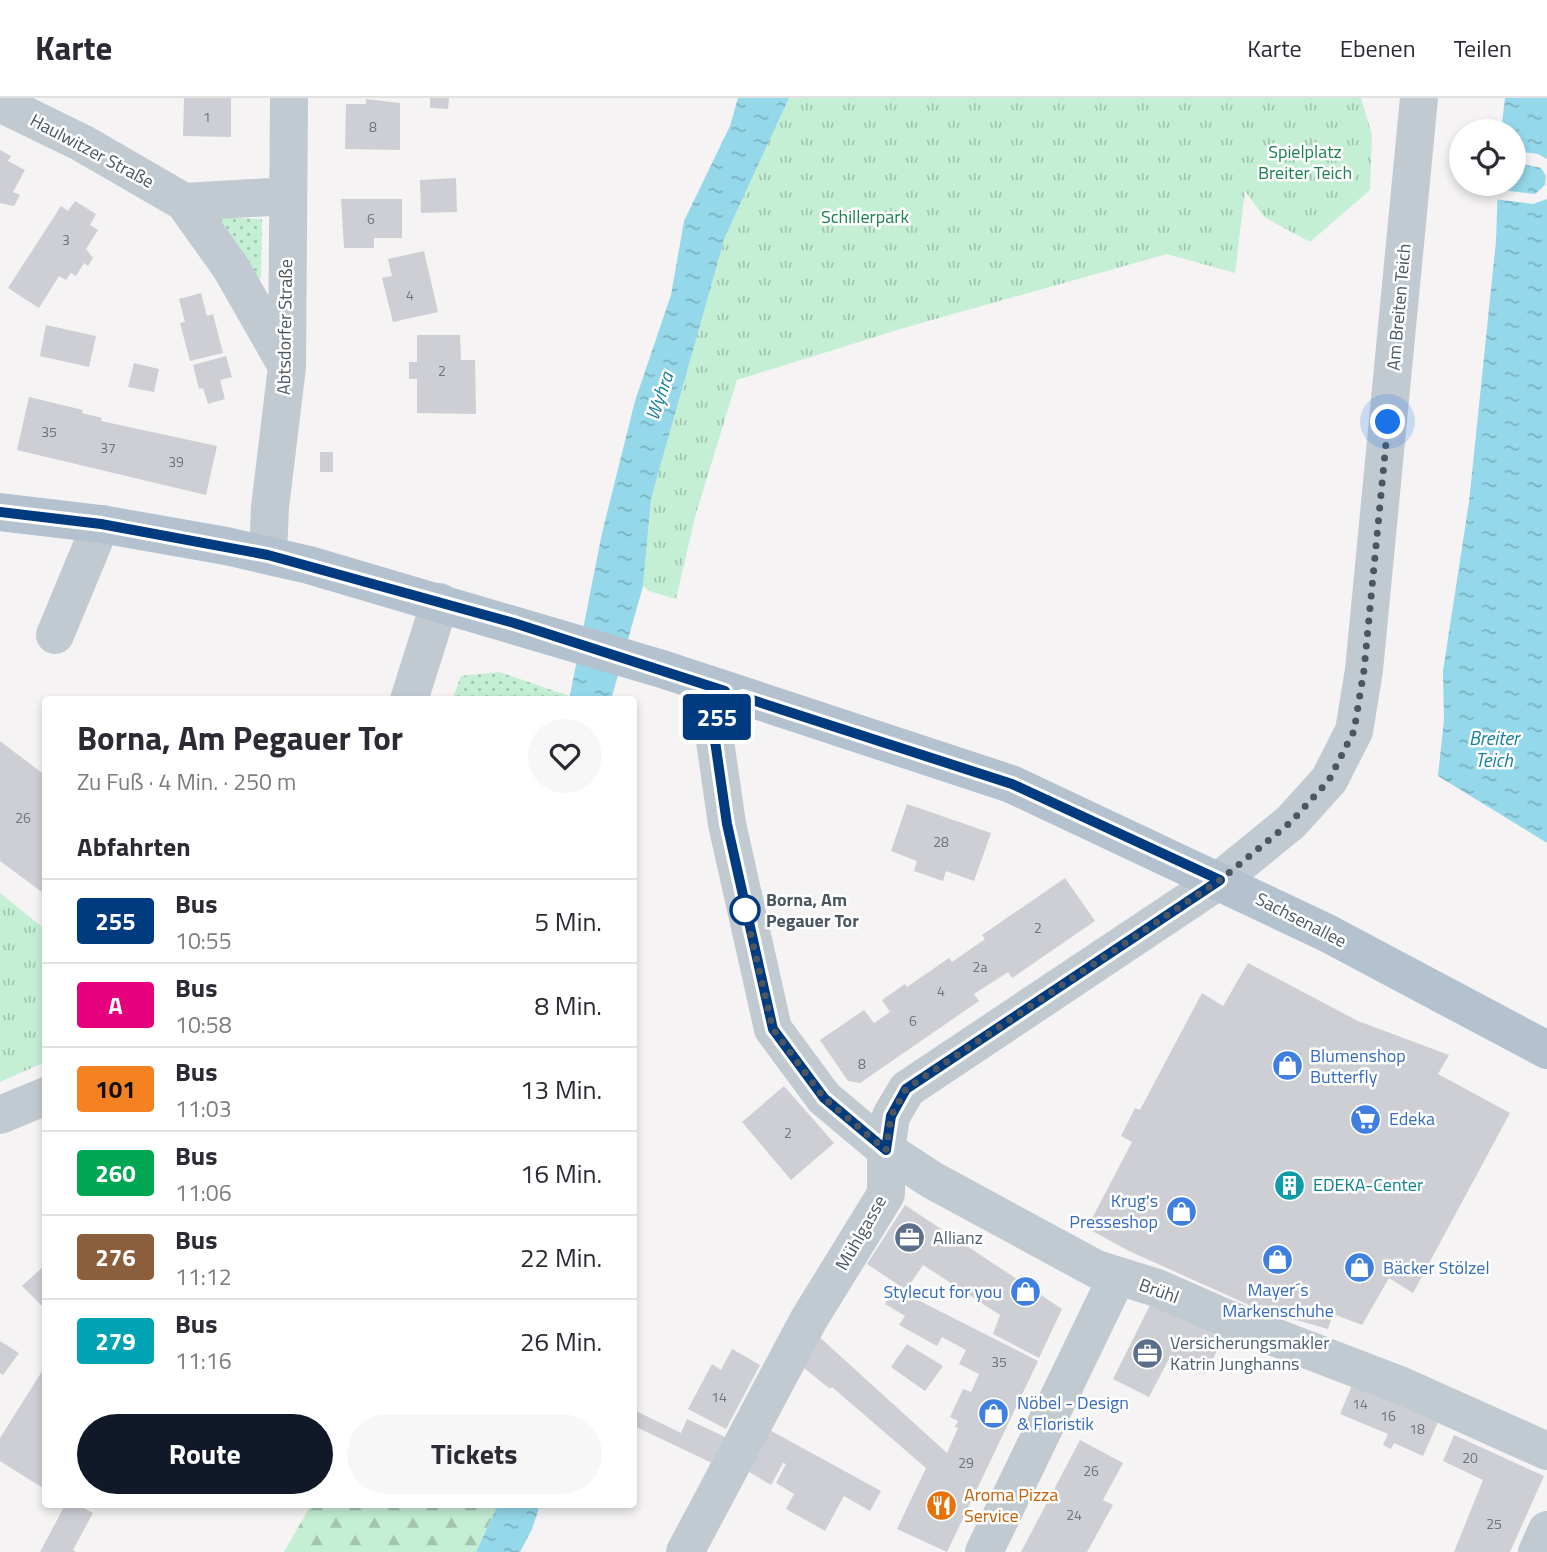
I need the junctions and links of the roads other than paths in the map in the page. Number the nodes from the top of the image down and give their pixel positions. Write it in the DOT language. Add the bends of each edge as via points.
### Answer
graph roads {
  1 [pos="289,98"];
  2 [pos="1419,98"];
  3 [pos="0,103"];
  4 [pos="287,196"];
  5 [pos="184,202"];
  6 [pos="287,367"];
  7 [pos="0,512"];
  8 [pos="101,524"];
  9 [pos="268,555"];
  10 [pos="440,602"];
  11 [pos="55,635"];
  12 [pos="725,691"];
  13 [pos="410,696"];
  14 [pos="1220,880"];
  15 [pos="1547,1050"];
  16 [pos="42,1098"];
  17 [pos="0,1115"];
  18 [pos="886,1150"];
  19 [pos="1117,1277"];
  20 [pos="1547,1451"];
  21 [pos="1547,1530"];
  22 [pos="685,1552"];
  23 [pos="984,1552"];
  24 [pos="1537,1552"];
  1 -- 4 [label="street, Abtsdorfer Straße"];
  2 -- 14 [label="street, Am Breiten Teich" via="1364,670 1354,731 1329,780 1291,822"];
  3 -- 5 [label="street, Haulwitzer Straße" via="82,143"];
  4 -- 5 [label="street"];
  4 -- 6 [label="street, Abtsdorfer Straße"];
  5 -- 6 [label="street, Haulwitzer Straße" via="231,268"];
  6 -- 9 [label="street, Abtsdorfer Straße"];
  7 -- 8 [label="main road, Sachsenallee"];
  8 -- 9 [label="main road, Sachsenallee"];
  8 -- 11 [label="street"];
  9 -- 10 [label="main road, Sachsenallee"];
  10 -- 12 [label="main road, Sachsenallee"];
  10 -- 13 [label="street"];
  12 -- 14 [label="main road, Sachsenallee" via="1012,784"];
  12 -- 18 [label="street, Brühl" via="713,727 727,824 773,1029 824,1098"];
  14 -- 15 [label="main road, Sachsenallee"];
  14 -- 18 [label="street, Mühlgasse" via="906,1089 891,1116"];
  16 -- 17 [label="street"];
  18 -- 19 [label="street, Brühl" via="1034,1237"];
  18 -- 22 [label="street, Mühlgasse" via="886,1194 809,1319"];
  19 -- 20 [label="street, Brühl" via="1402,1386"];
  19 -- 23 [label="street"];
  21 -- 24 [label="street"];
}
